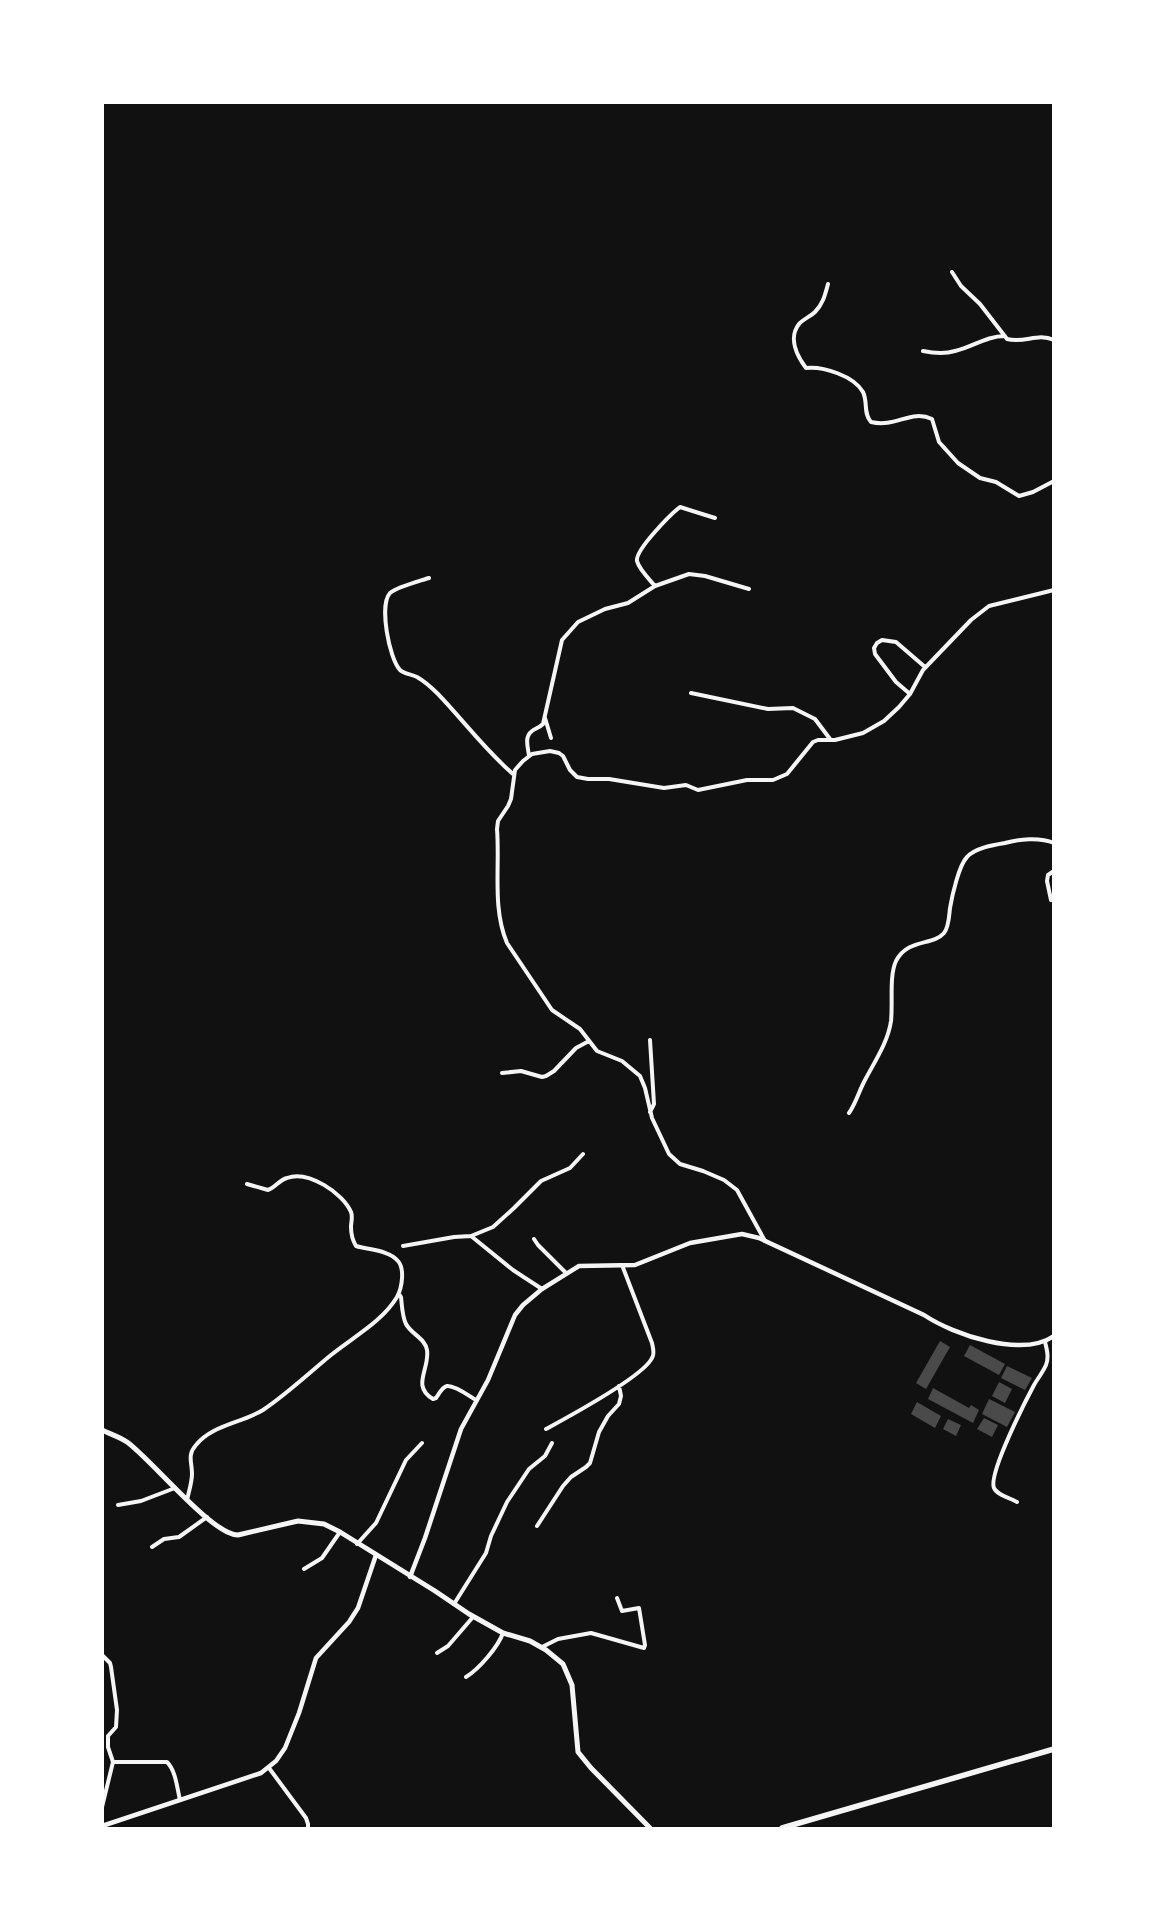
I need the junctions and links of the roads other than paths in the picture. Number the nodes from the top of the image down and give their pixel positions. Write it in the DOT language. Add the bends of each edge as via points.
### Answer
graph roads {
  1 [pos="952,272"];
  2 [pos="828,284"];
  3 [pos="1005,336"];
  4 [pos="1054,340"];
  5 [pos="923,351"];
  6 [pos="1054,482"];
  7 [pos="715,518"];
  8 [pos="429,578"];
  9 [pos="655,586"];
  10 [pos="749,589"];
  11 [pos="1054,590"];
  12 [pos="925,667"];
  13 [pos="691,693"];
  14 [pos="910,694"];
  15 [pos="544,717"];
  16 [pos="551,738"];
  17 [pos="830,740"];
  18 [pos="529,756"];
  19 [pos="513,774"];
  20 [pos="1054,843"];
  21 [pos="1054,871"];
  22 [pos="1052,900"];
  23 [pos="650,1040"];
  24 [pos="589,1041"];
  25 [pos="502,1073"];
  26 [pos="650,1112"];
  27 [pos="848,1114"];
  28 [pos="583,1154"];
  29 [pos="247,1184"];
  30 [pos="471,1236"];
  31 [pos="534,1239"];
  32 [pos="765,1241"];
  33 [pos="403,1246"];
  34 [pos="622,1265"];
  35 [pos="566,1273"];
  36 [pos="542,1290"];
  37 [pos="398,1294"];
  38 [pos="1054,1336"];
  39 [pos="1045,1342"];
  40 [pos="619,1386"];
  41 [pos="476,1400"];
  42 [pos="546,1429"];
  43 [pos="102,1430"];
  44 [pos="422,1443"];
  45 [pos="552,1443"];
  46 [pos="175,1488"];
  47 [pos="187,1500"];
  48 [pos="1017,1502"];
  49 [pos="118,1505"];
  50 [pos="207,1517"];
  51 [pos="537,1526"];
  52 [pos="340,1532"];
  53 [pos="357,1544"];
  54 [pos="152,1547"];
  55 [pos="376,1556"];
  56 [pos="304,1569"];
  57 [pos="410,1576"];
  58 [pos="617,1598"];
  59 [pos="454,1604"];
  60 [pos="473,1616"];
  61 [pos="503,1633"];
  62 [pos="542,1647"];
  63 [pos="437,1653"];
  64 [pos="102,1655"];
  65 [pos="466,1677"];
  66 [pos="1054,1749"];
  67 [pos="113,1762"];
  68 [pos="269,1768"];
  69 [pos="180,1800"];
  70 [pos="102,1807"];
  71 [pos="103,1825"];
  72 [pos="308,1828"];
  73 [pos="650,1828"];
  74 [pos="782,1828"];
  1 -- 3 [label="street"];
  2 -- 6 [label="street" via="824,299 794,333 799,359 806,368 815,367 846,377 863,392 866,417 871,422 890,424 914,416 932,419 939,442 958,463 980,478 996,482 1018,496"];
  3 -- 4 [label="street" via="1022,342 1047,337"];
  3 -- 5 [label="street" via="982,340 954,352"];
  7 -- 9 [label="street" via="680,507 641,548 637,562"];
  8 -- 19 [label="street" via="391,592 387,598 385,619 390,649 400,670 418,677 434,691 493,757"];
  9 -- 10 [label="street" via="689,574"];
  9 -- 15 [label="street" via="628,603 605,609 578,622 567,633 559,648"];
  11 -- 12 [label="street" via="989,606"];
  12 -- 14 [label="street"];
  12 -- 14 [label="street" via="896,642 882,640 876,643 875,654 896,682"];
  13 -- 17 [label="street" via="768,708 793,708 815,719"];
  14 -- 17 [label="street" via="884,721 863,733"];
  15 -- 16 [label="street"];
  15 -- 18 [label="street" via="541,727 528,737"];
  17 -- 18 [label="street" via="813,742 787,774 773,780 747,780 698,790 686,785 664,788 577,777 559,753 550,751"];
  18 -- 19 [label="street"];
  19 -- 24 [label="street" via="511,799 497,829 502,930 547,1004 580,1028"];
  20 -- 27 [label="street" via="1048,840 1012,841 988,847 966,858 944,934 912,945 897,960 890,1024 874,1066"];
  21 -- 22 [label="street" via="1048,875 1047,881"];
  23 -- 26 [label="street" via="654,1104"];
  24 -- 25 [label="street" via="576,1048 546,1076 521,1071"];
  24 -- 26 [label="street" via="597,1051 622,1061 640,1076"];
  26 -- 32 [label="street" via="669,1154 680,1164 703,1171 734,1187"];
  28 -- 30 [label="street" via="570,1168 541,1181 493,1227"];
  29 -- 37 [label="street" via="268,1190 285,1178 303,1177 338,1194 352,1215 356,1246 385,1253 400,1263 403,1270"];
  30 -- 33 [label="street"];
  30 -- 36 [label="street"];
  31 -- 35 [label="street"];
  32 -- 34 [label="street" via="742,1234 690,1243 635,1265"];
  32 -- 39 [label="street" via="960,1333 1024,1345"];
  34 -- 35 [label="street" via="579,1266"];
  34 -- 40 [label="street" via="654,1351 652,1358"];
  35 -- 36 [label="street"];
  36 -- 41 [label="street" via="515,1314 488,1380"];
  37 -- 41 [label="street" via="406,1325 426,1346 428,1359 422,1381 424,1391 436,1398 444,1387 454,1387"];
  37 -- 47 [label="street" via="364,1331 264,1410 211,1432 200,1440 191,1451 192,1475"];
  38 -- 39 [label="street"];
  39 -- 48 [label="street" via="1046,1364 1003,1450 993,1482 998,1493"];
  40 -- 42 [label="street"];
  40 -- 51 [label="street" via="620,1404 599,1432 590,1463 563,1486"];
  41 -- 57 [label="street" via="461,1430"];
  43 -- 46 [label="main road" via="126,1441"];
  44 -- 53 [label="street" via="406,1460 376,1523"];
  45 -- 59 [label="street" via="544,1456 529,1469 507,1502 486,1553"];
  46 -- 47 [label="main road"];
  46 -- 49 [label="street" via="141,1501"];
  47 -- 50 [label="main road"];
  50 -- 52 [label="main road" via="234,1535 298,1520 324,1524"];
  50 -- 54 [label="street" via="179,1537 164,1539"];
  52 -- 53 [label="main road"];
  52 -- 56 [label="street" via="322,1558"];
  53 -- 55 [label="main road"];
  55 -- 57 [label="main road"];
  55 -- 68 [label="street" via="358,1608 316,1658 299,1714 284,1748"];
  57 -- 59 [label="main road"];
  58 -- 62 [label="street" via="622,1612 639,1608 644,1648 591,1633 558,1639"];
  59 -- 60 [label="main road"];
  60 -- 61 [label="main road"];
  60 -- 63 [label="street" via="448,1646"];
  61 -- 62 [label="main road"];
  61 -- 65 [label="street" via="497,1645"];
  62 -- 73 [label="main road" via="568,1672 578,1752"];
  64 -- 67 [label="street" via="111,1667 117,1705 116,1725 108,1736"];
  66 -- 74 [label="highway"];
  67 -- 69 [label="street" via="167,1762 174,1774"];
  67 -- 70 [label="street"];
  68 -- 69 [label="street"];
  68 -- 72 [label="street" via="306,1818"];
  69 -- 71 [label="street"];
}
